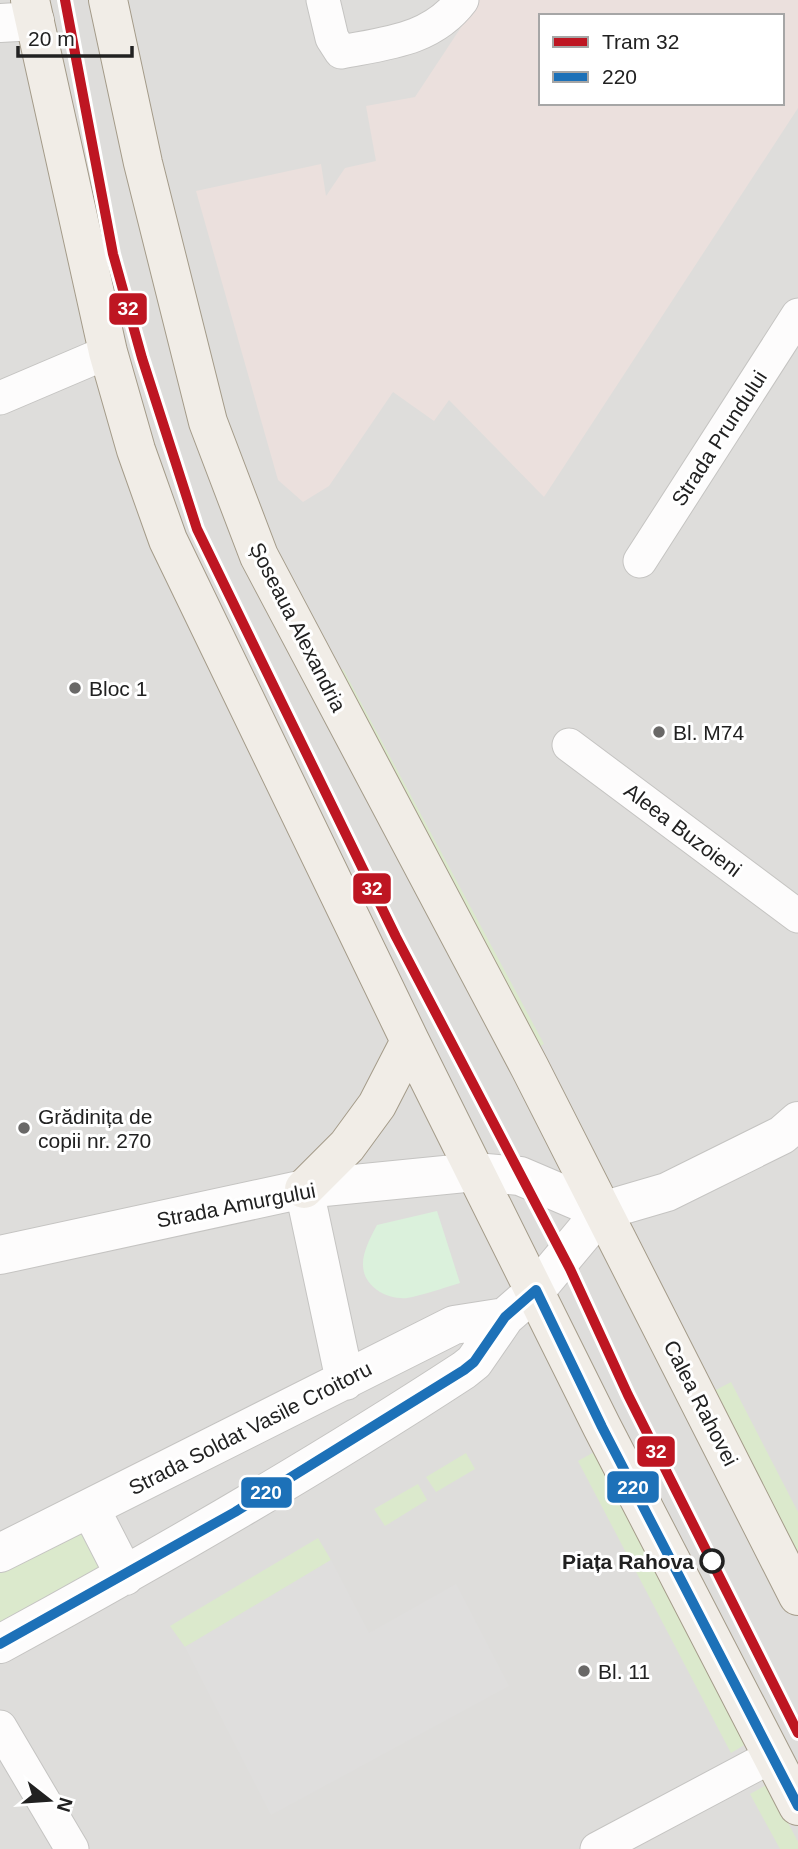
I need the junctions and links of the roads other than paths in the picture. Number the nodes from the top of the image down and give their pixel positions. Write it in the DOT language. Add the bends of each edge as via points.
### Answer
graph roads {
  1 [pos="108,0"];
  2 [pos="323,0"];
  3 [pos="462,0"];
  4 [pos="22,15"];
  5 [pos="798,315"];
  6 [pos="108,352"];
  7 [pos="0,398"];
  8 [pos="640,561"];
  9 [pos="569,745"];
  10 [pos="798,916"];
  11 [pos="410,1041"];
  12 [pos="798,1121"];
  13 [pos="475,1172"];
  14 [pos="304,1189"];
  15 [pos="602,1210"];
  16 [pos="0,1255"];
  17 [pos="536,1290"];
  18 [pos="505,1317"];
  19 [pos="345,1381"];
  20 [pos="90,1508"];
  21 [pos="0,1553"];
  22 [pos="125,1576"];
  23 [pos="798,1596"];
  24 [pos="0,1644"];
  25 [pos="0,1727"];
  26 [pos="772,1756"];
  27 [pos="798,1806"];
  28 [pos="72,1849"];
  29 [pos="597,1849"];
  1 -- 15 [label="main road, Șoseaua Alexandria" via="143,163 208,422 259,556"];
  2 -- 3 [label="street" via="332,38 341,52 424,33"];
  4 -- 6 [label="main road"];
  5 -- 8 [label="street, Strada Prundului"];
  6 -- 7 [label="street"];
  6 -- 11 [label="main road" via="167,540"];
  9 -- 10 [label="street, Aleea Buzoieni"];
  11 -- 13 [label="main road"];
  11 -- 14 [label="main road" via="377,1105 347,1146"];
  12 -- 15 [label="street" via="782,1135 667,1192"];
  13 -- 14 [label="street, Strada Amurgului"];
  13 -- 15 [label="street, Strada Amurgului" via="520,1176"];
  13 -- 17 [label="main road"];
  14 -- 16 [label="street, Strada Amurgului"];
  14 -- 19 [label="street"];
  15 -- 17 [label="street"];
  15 -- 23 [label="main road, Calea Rahovei"];
  17 -- 18 [label="street"];
  17 -- 26 [label="main road"];
  18 -- 19 [label="street, Strada Soldat Vasile Croitoru" via="454,1325"];
  18 -- 22 [label="street" via="464,1370 363,1437"];
  19 -- 20 [label="street, Strada Soldat Vasile Croitoru"];
  20 -- 21 [label="street, Strada Soldat Vasile Croitoru"];
  20 -- 22 [label="street"];
  22 -- 24 [label="street"];
  25 -- 28 [label="street"];
  26 -- 27 [label="main road"];
  26 -- 29 [label="street"];
}
